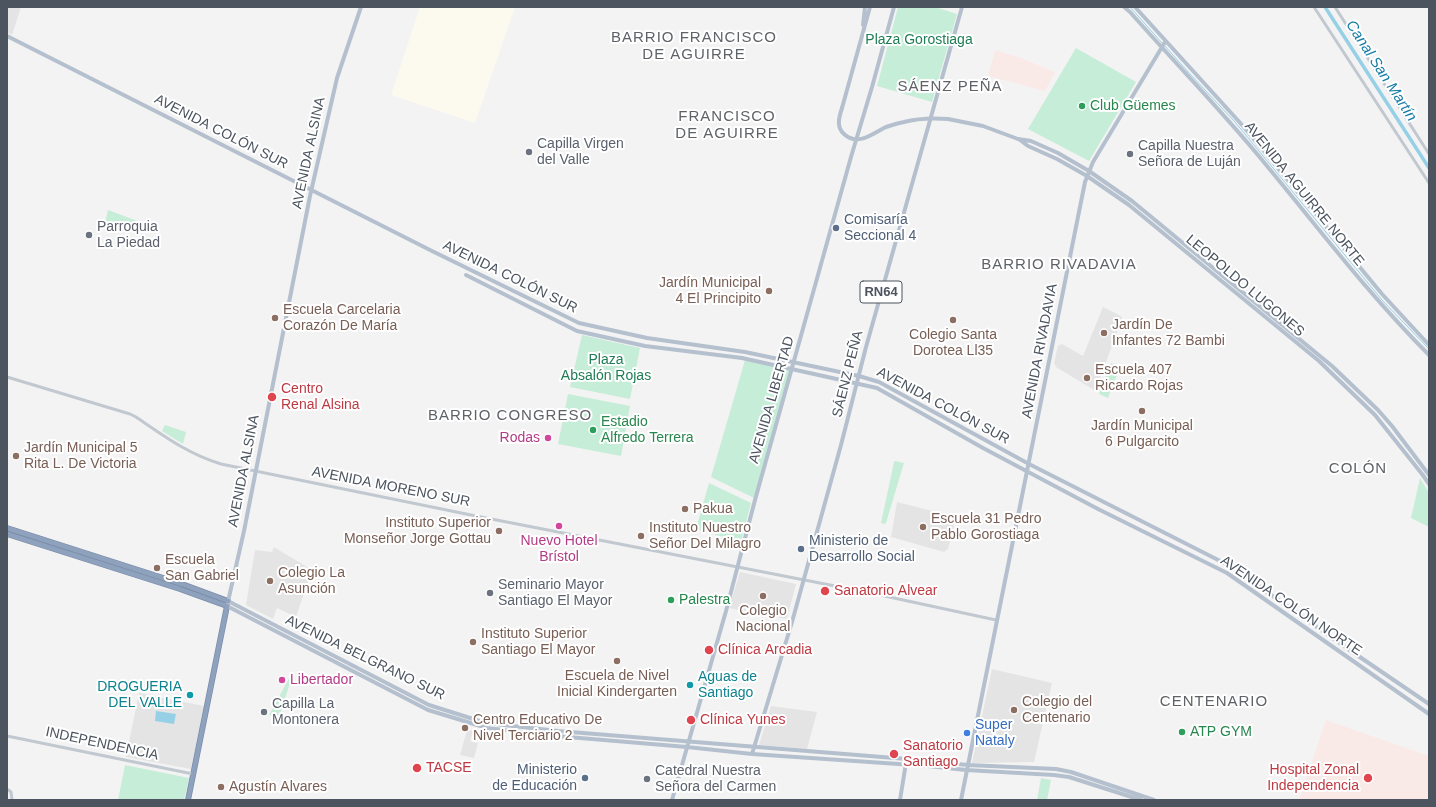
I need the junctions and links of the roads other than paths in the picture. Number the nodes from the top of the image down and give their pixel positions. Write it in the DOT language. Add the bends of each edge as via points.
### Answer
graph roads {
  1 [pos="361,7"];
  2 [pos="870,7"];
  3 [pos="894,7"];
  4 [pos="962,7"];
  5 [pos="1124,7"];
  6 [pos="1135,7"];
  7 [pos="1314,7"];
  8 [pos="1335,7"];
  9 [pos="865,9"];
  10 [pos="7,36"];
  11 [pos="1163,45"];
  12 [pos="859,49"];
  13 [pos="1018,139"];
  14 [pos="1429,154"];
  15 [pos="1089,171"];
  16 [pos="1087,176"];
  17 [pos="1429,183"];
  18 [pos="312,190"];
  19 [pos="466,275"];
  20 [pos="1429,345"];
  21 [pos="1429,355"];
  22 [pos="794,362"];
  23 [pos="792,370"];
  24 [pos="859,376"];
  25 [pos="7,377"];
  26 [pos="856,383"];
  27 [pos="1028,464"];
  28 [pos="1027,471"];
  29 [pos="256,472"];
  30 [pos="1429,475"];
  31 [pos="1429,484"];
  32 [pos="7,528"];
  33 [pos="7,534"];
  34 [pos="738,566"];
  35 [pos="803,579"];
  36 [pos="227,604"];
  37 [pos="996,620"];
  38 [pos="1429,704"];
  39 [pos="1429,714"];
  40 [pos="7,736"];
  41 [pos="689,741"];
  42 [pos="687,747"];
  43 [pos="754,747"];
  44 [pos="752,754"];
  45 [pos="907,759"];
  46 [pos="906,765"];
  47 [pos="968,765"];
  48 [pos="966,770"];
  49 [pos="193,774"];
  50 [pos="7,789"];
  51 [pos="12,800"];
  52 [pos="188,800"];
  53 [pos="672,800"];
  54 [pos="900,800"];
  55 [pos="961,800"];
  56 [pos="1141,800"];
  57 [pos="1154,800"];
  1 -- 18 [label="main road, AVENIDA ALSINA" via="337,78"];
  2 -- 12 [label="main road, LEOPOLDO LUGONES"];
  3 -- 22 [label="main road, AVENIDA LIBERTAD"];
  4 -- 24 [label="main road, SÁENZ PEÑA / RN64"];
  5 -- 11 [label="main road"];
  6 -- 11 [label="main road"];
  7 -- 17 [label="street"];
  8 -- 14 [label="street"];
  9 -- 12 [label="main road"];
  10 -- 18 [label="main road, AVENIDA COLÓN SUR"];
  11 -- 15 [label="main road, AVENIDA RIVADAVIA"];
  11 -- 20 [label="main road, AVENIDA AGUIRRE NORTE" via="1243,126 1382,294"];
  11 -- 21 [label="main road, AVENIDA AGUIRRE NORTE" via="1345,263"];
  12 -- 13 [label="main road, LEOPOLDO LUGONES, bridge" via="839,116 838,124 844,135 856,140 862,139 887,127 928,118 983,126"];
  13 -- 15 [label="main road, LEOPOLDO LUGONES" via="1031,141 1058,153"];
  13 -- 16 [label="main road, LEOPOLDO LUGONES"];
  15 -- 16 [label="main road, AVENIDA RIVADAVIA"];
  15 -- 30 [label="main road, LEOPOLDO LUGONES" via="1152,217 1332,366 1378,410"];
  16 -- 27 [label="main road, AVENIDA RIVADAVIA"];
  16 -- 31 [label="main road, LEOPOLDO LUGONES" via="1151,222 1319,361 1375,415"];
  18 -- 22 [label="main road, AVENIDA COLÓN SUR" via="579,323 647,338"];
  18 -- 29 [label="main road, AVENIDA ALSINA"];
  19 -- 23 [label="main road, AVENIDA COLÓN SUR" via="578,331 645,346 742,358"];
  22 -- 23 [label="main road, AVENIDA LIBERTAD"];
  22 -- 24 [label="main road, AVENIDA COLÓN SUR"];
  23 -- 26 [label="main road, AVENIDA COLÓN SUR"];
  23 -- 34 [label="main road, AVENIDA LIBERTAD"];
  24 -- 26 [label="main road, SÁENZ PEÑA / RN64"];
  24 -- 27 [label="main road, AVENIDA COLÓN SUR" via="879,382"];
  25 -- 29 [label="street, AVENIDA MORENO SUR" via="130,414 178,446 199,456"];
  26 -- 28 [label="main road, AVENIDA COLÓN SUR" via="877,388"];
  26 -- 35 [label="main road, SÁENZ PEÑA / RN64"];
  27 -- 28 [label="main road, AVENIDA RIVADAVIA"];
  27 -- 38 [label="main road, AVENIDA COLÓN NORTE" via="1230,566"];
  28 -- 37 [label="main road, AVENIDA RIVADAVIA"];
  28 -- 39 [label="main road, AVENIDA COLÓN NORTE" via="1227,573"];
  29 -- 34 [label="street, AVENIDA MORENO SUR"];
  29 -- 36 [label="main road, AVENIDA ALSINA"];
  32 -- 36 [label="highway, AVENIDA BELGRANO SUR" via="182,584"];
  33 -- 36 [label="highway, AVENIDA BELGRANO SUR"];
  34 -- 35 [label="street, AVENIDA MORENO SUR"];
  34 -- 41 [label="main road, AVENIDA LIBERTAD"];
  35 -- 37 [label="street, AVENIDA MORENO SUR"];
  35 -- 43 [label="main road, SÁENZ PEÑA"];
  36 -- 41 [label="main road, AVENIDA BELGRANO SUR" via="430,705 486,723"];
  36 -- 42 [label="main road, AVENIDA BELGRANO SUR" via="428,710 484,727"];
  36 -- 49 [label="highway, AVENIDA ALSINA"];
  37 -- 47 [label="main road, AVENIDA RIVADAVIA"];
  40 -- 49 [label="street, INDEPENDENCIA"];
  41 -- 42 [label="main road, AVENIDA LIBERTAD"];
  41 -- 43 [label="main road, AVENIDA BELGRANO SUR"];
  42 -- 44 [label="main road, AVENIDA BELGRANO SUR"];
  42 -- 53 [label="main road, AVENIDA LIBERTAD"];
  43 -- 44 [label="main road, SÁENZ PEÑA"];
  43 -- 45 [label="main road, AVENIDA BELGRANO SUR"];
  44 -- 46 [label="main road, AVENIDA BELGRANO SUR"];
  45 -- 46 [label="main road"];
  45 -- 47 [label="main road, AVENIDA BELGRANO SUR"];
  46 -- 48 [label="main road, AVENIDA BELGRANO SUR"];
  46 -- 54 [label="main road"];
  47 -- 48 [label="main road, AVENIDA RIVADAVIA"];
  47 -- 57 [label="main road, AVENIDA BELGRANO SUR" via="1063,771"];
  48 -- 55 [label="main road, AVENIDA RIVADAVIA"];
  48 -- 56 [label="main road, AVENIDA BELGRANO SUR" via="1069,777"];
  49 -- 52 [label="highway, AVENIDA ALSINA"];
  50 -- 51 [label="street" via="11,792"];
}
